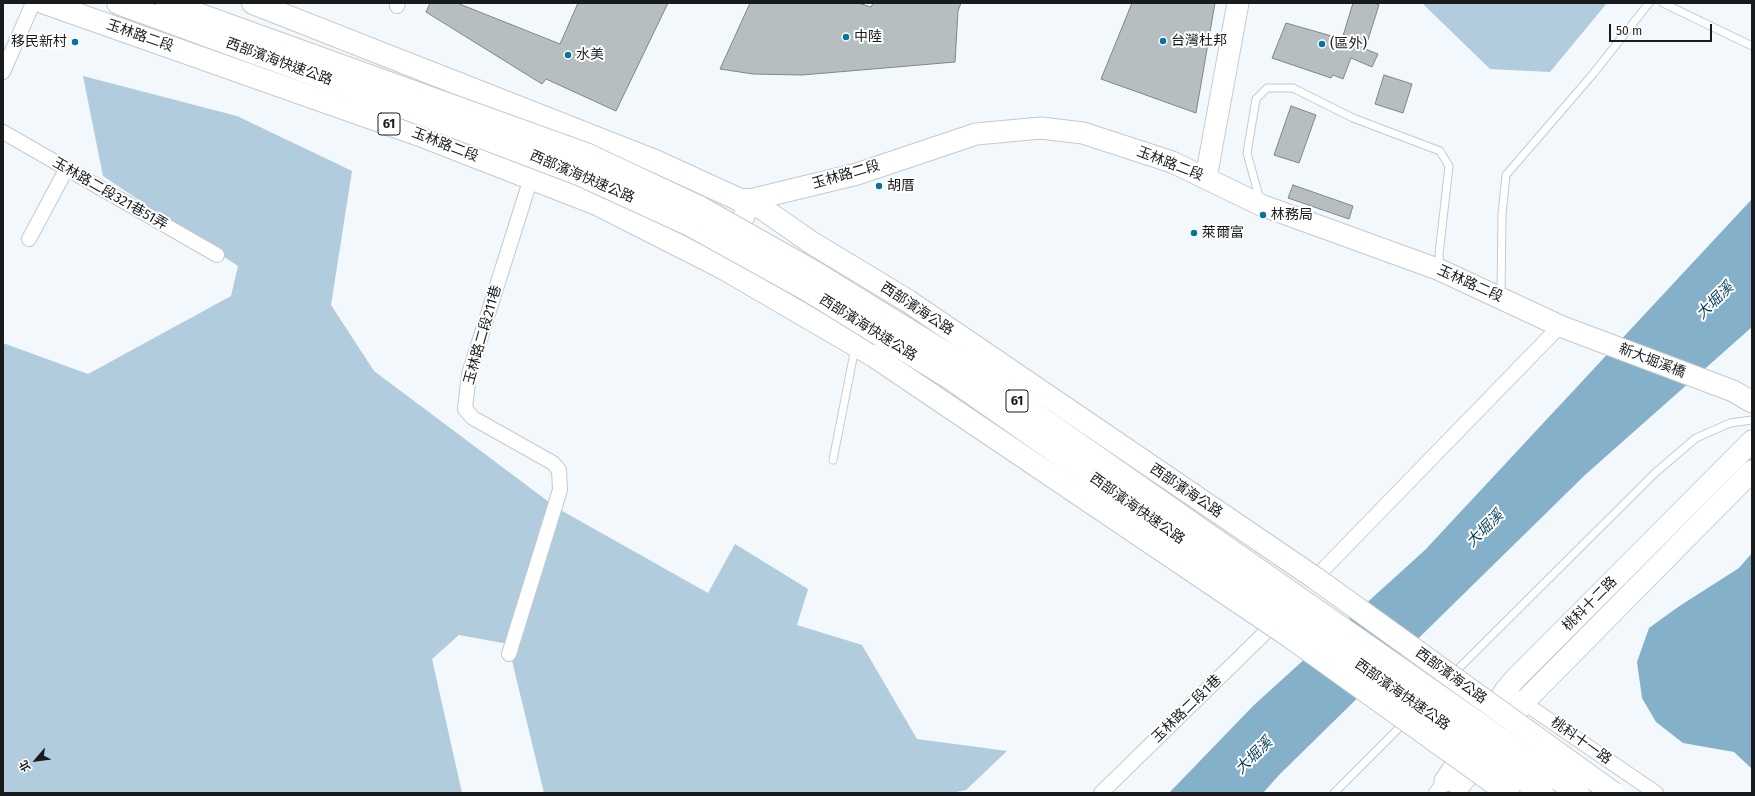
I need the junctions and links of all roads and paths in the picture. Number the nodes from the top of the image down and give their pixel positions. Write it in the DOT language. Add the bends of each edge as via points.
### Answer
graph roads {
  1 [pos="33,3"];
  2 [pos="45,3"];
  3 [pos="118,3"];
  4 [pos="167,3"];
  5 [pos="253,3"];
  6 [pos="1238,3"];
  7 [pos="1649,3"];
  8 [pos="1663,3"];
  9 [pos="1752,46"];
  10 [pos="3,72"];
  11 [pos="408,99"];
  12 [pos="3,132"];
  13 [pos="67,168"];
  14 [pos="531,178"];
  15 [pos="1206,178"];
  16 [pos="750,200"];
  17 [pos="1261,205"];
  18 [pos="29,239"];
  19 [pos="217,255"];
  20 [pos="723,268"];
  21 [pos="1440,270"];
  22 [pos="1501,298"];
  23 [pos="851,306"];
  24 [pos="838,328"];
  25 [pos="1566,328"];
  26 [pos="865,351"];
  27 [pos="1752,402"];
  28 [pos="1752,420"];
  29 [pos="1752,441"];
  30 [pos="833,460"];
  31 [pos="1752,471"];
  32 [pos="1315,578"];
  33 [pos="1273,625"];
  34 [pos="509,654"];
  35 [pos="1443,684"];
  36 [pos="1437,690"];
  37 [pos="1505,691"];
  38 [pos="1524,702"];
  39 [pos="1451,788"];
  40 [pos="1101,793"];
  41 [pos="1334,793"];
  42 [pos="1508,793"];
  43 [pos="1542,793"];
  44 [pos="1578,793"];
  45 [pos="1613,793"];
  46 [pos="1656,793"];
  1 -- 10 [label="street"];
  2 -- 14 [label="main road, 玉林路二段 / 61" via="425,136"];
  3 -- 11 [label="main road, 西部濱海快速公路 / 61"];
  4 -- 11 [label="main road, 西部濱海快速公路 / 61"];
  5 -- 16 [label="main road, 玉林路二段 / 61" via="654,161 740,200"];
  6 -- 15 [label="street"];
  7 -- 22 [label="lane" via="1593,74 1506,175 1502,214"];
  8 -- 9 [label="lane"];
  11 -- 43 [label="main road, 西部濱海快速公路 / 61, bridge" via="690,225 809,291 953,380"];
  11 -- 44 [label="main road, 西部濱海快速公路 / 61, bridge" via="586,154 702,208 816,273 966,365"];
  12 -- 13 [label="street, 玉林路二段321巷51弄"];
  13 -- 18 [label="street"];
  13 -- 19 [label="street, 玉林路二段321巷51弄"];
  14 -- 20 [label="main road, 玉林路二段 / 61" via="597,204"];
  14 -- 34 [label="street, 玉林路二段211巷" via="469,374 465,409 472,418 553,463 559,470 560,490"];
  15 -- 16 [label="street, 玉林路二段" via="1172,162 1083,133 1041,128 976,134 857,174"];
  15 -- 17 [label="street, 玉林路二段"];
  16 -- 20 [label="street" via="740,239"];
  16 -- 32 [label="main road, 西部濱海公路 / 61, bridge" via="812,243 908,301"];
  17 -- 21 [label="street, 玉林路二段"];
  17 -- 21 [label="lane" via="1247,153 1256,99 1267,88 1293,88 1353,118 1440,150 1449,166 1439,254"];
  20 -- 24 [label="main road, 61"];
  21 -- 22 [label="street, 玉林路二段"];
  22 -- 25 [label="street, 玉林路二段"];
  23 -- 24 [label="lane"];
  24 -- 26 [label="main road, 61"];
  25 -- 27 [label="street, 新大堀溪橋" via="1733,391"];
  25 -- 32 [label="street"];
  26 -- 30 [label="lane"];
  26 -- 33 [label="main road, 61, bridge"];
  28 -- 35 [label="lane" via="1730,423 1696,438 1655,473"];
  29 -- 37 [label="street, 桃科十二路"];
  31 -- 38 [label="street, 桃科十二路"];
  32 -- 45 [label="main road, 西部濱海公路 / 61, bridge"];
  33 -- 40 [label="street, 玉林路二段1巷"];
  33 -- 42 [label="main road, 61, bridge"];
  36 -- 41 [label="lane"];
  37 -- 38 [label="street, 桃科十一路"];
  37 -- 39 [label="street, 桃科十二路"];
  38 -- 39 [label="street, 桃科十二路"];
  38 -- 46 [label="street, 桃科十一路"];
}
